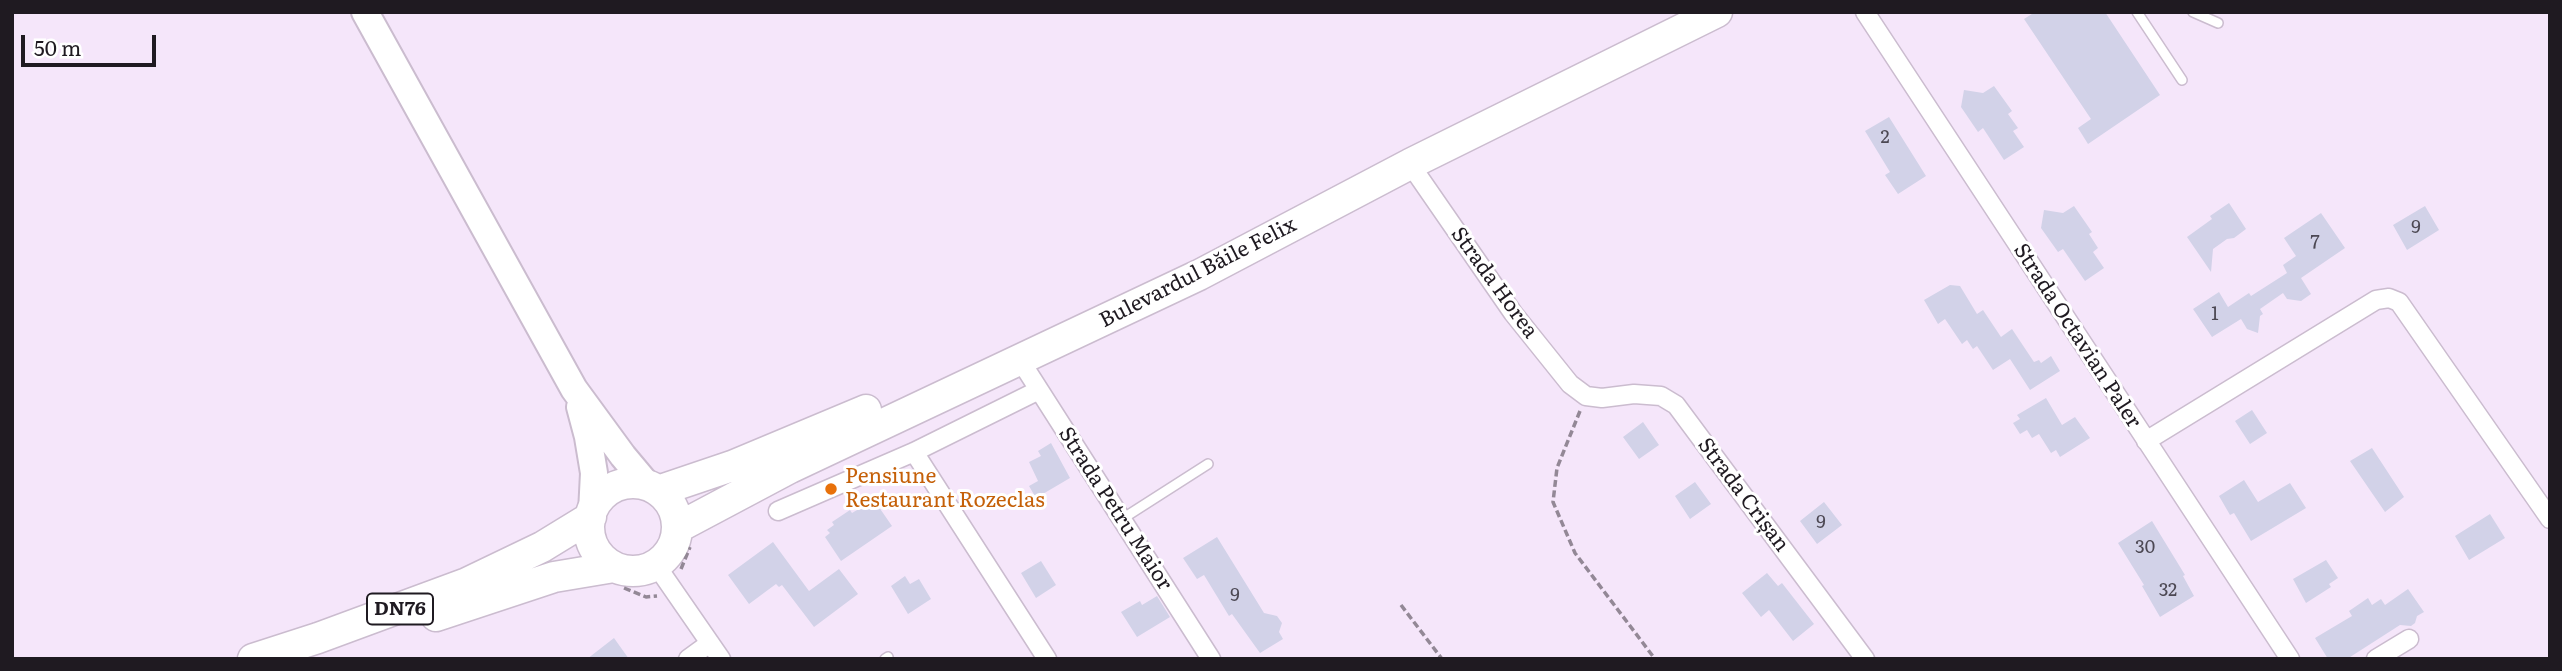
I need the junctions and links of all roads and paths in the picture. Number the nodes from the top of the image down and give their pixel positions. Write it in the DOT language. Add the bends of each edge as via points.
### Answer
graph roads {
  1 [pos="365,12"];
  2 [pos="1673,12"];
  3 [pos="1717,12"];
  4 [pos="1865,12"];
  5 [pos="2137,12"];
  6 [pos="2193,12"];
  7 [pos="2218,23"];
  8 [pos="2182,80"];
  9 [pos="1410,164"];
  10 [pos="1020,360"];
  11 [pos="574,389"];
  12 [pos="1039,390"];
  13 [pos="1586,396"];
  14 [pos="2146,440"];
  15 [pos="914,452"];
  16 [pos="1208,464"];
  17 [pos="654,489"];
  18 [pos="778,511"];
  19 [pos="591,514"];
  20 [pos="1122,519"];
  21 [pos="2550,519"];
  22 [pos="677,528"];
  23 [pos="614,567"];
  24 [pos="664,577"];
  25 [pos="1401,605"];
  26 [pos="2409,639"];
  27 [pos="710,643"];
  28 [pos="253,659"];
  29 [pos="318,659"];
  30 [pos="688,659"];
  31 [pos="721,659"];
  32 [pos="1047,659"];
  33 [pos="1211,659"];
  34 [pos="1442,659"];
  35 [pos="1655,659"];
  36 [pos="1865,659"];
  37 [pos="2290,659"];
  38 [pos="2376,659"];
  1 -- 11 [label="main road"];
  2 -- 17 [label="main road, Bulevardul Băile Felix" via="1200,253 1013,342 732,466"];
  3 -- 9 [label="main road, Bulevardul Băile Felix"];
  4 -- 14 [label="street, Strada Octavian Paler"];
  5 -- 8 [label="lane"];
  6 -- 7 [label="lane"];
  9 -- 10 [label="main road, Bulevardul Băile Felix" via="1199,275"];
  9 -- 13 [label="street, Strada Horea" via="1513,313 1570,384"];
  10 -- 12 [label="street, Strada Petru Maior"];
  10 -- 22 [label="main road, Bulevardul Băile Felix" via="790,468"];
  11 -- 17 [label="main road" via="623,456"];
  11 -- 19 [label="main road" via="594,473"];
  12 -- 15 [label="street"];
  12 -- 20 [label="street, Strada Petru Maior"];
  13 -- 35 [label="path" via="1557,468 1553,502 1575,553"];
  13 -- 36 [label="street, Strada Crișan" via="1661,396 1675,405"];
  14 -- 21 [label="street" via="2376,300 2389,298 2399,302"];
  14 -- 37 [label="street, Strada Octavian Paler"];
  15 -- 18 [label="street"];
  15 -- 32 [label="street"];
  16 -- 20 [label="lane"];
  17 -- 19 [label="main road, DN76" via="635,483 614,487 599,499"];
  17 -- 22 [label="main road" via="672,507"];
  19 -- 23 [label="main road" via="591,540 604,561"];
  19 -- 28 [label="main road, DN76" via="542,547 467,583"];
  20 -- 33 [label="street, Strada Petru Maior"];
  22 -- 24 [label="main road"];
  23 -- 24 [label="main road"];
  23 -- 29 [label="main road, DN76" via="570,572 528,584"];
  24 -- 27 [label="street"];
  25 -- 34 [label="path"];
  26 -- 38 [label="street"];
  27 -- 30 [label="street"];
  27 -- 31 [label="street"];
}
